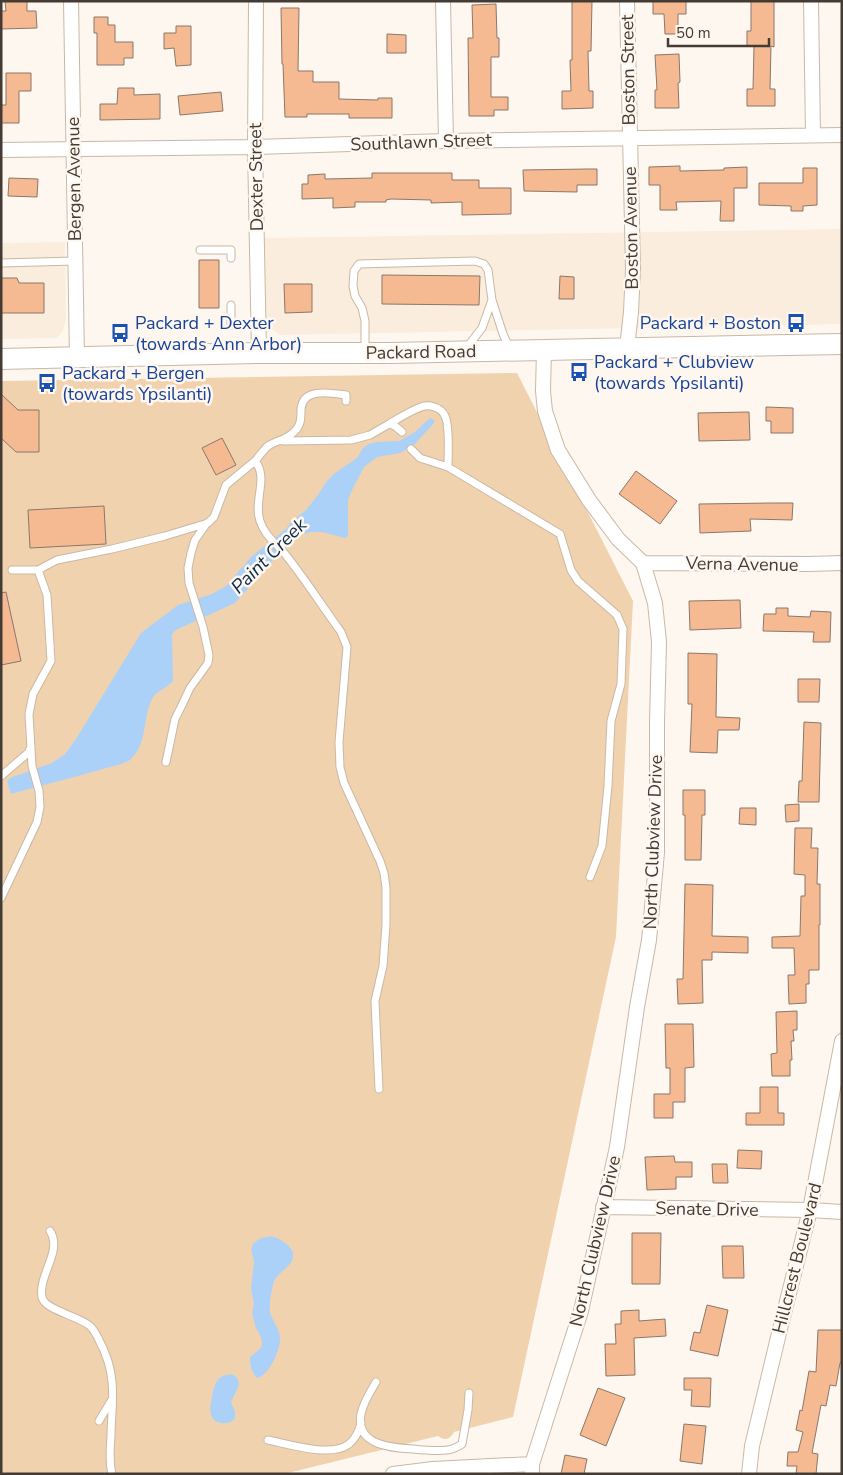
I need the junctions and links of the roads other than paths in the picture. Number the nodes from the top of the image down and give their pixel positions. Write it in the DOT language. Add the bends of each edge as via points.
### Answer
graph roads {
  1 [pos="71,1"];
  2 [pos="256,1"];
  3 [pos="443,1"];
  4 [pos="627,1"];
  5 [pos="810,1"];
  6 [pos="842,135"];
  7 [pos="813,136"];
  8 [pos="630,138"];
  9 [pos="446,141"];
  10 [pos="255,147"];
  11 [pos="1,150"];
  12 [pos="73,150"];
  13 [pos="200,250"];
  14 [pos="231,258"];
  15 [pos="75,261"];
  16 [pos="1,263"];
  17 [pos="492,300"];
  18 [pos="231,305"];
  19 [pos="231,325"];
  20 [pos="842,344"];
  21 [pos="627,348"];
  22 [pos="544,349"];
  23 [pos="511,350"];
  24 [pos="464,351"];
  25 [pos="258,353"];
  26 [pos="365,353"];
  27 [pos="77,358"];
  28 [pos="1,359"];
  29 [pos="346,401"];
  30 [pos="389,424"];
  31 [pos="402,432"];
  32 [pos="283,441"];
  33 [pos="411,448"];
  34 [pos="255,461"];
  35 [pos="448,467"];
  36 [pos="208,523"];
  37 [pos="643,563"];
  38 [pos="842,563"];
  39 [pos="12,570"];
  40 [pos="38,570"];
  41 [pos="31,746"];
  42 [pos="166,762"];
  43 [pos="1,776"];
  44 [pos="590,877"];
  45 [pos="1,898"];
  46 [pos="842,1041"];
  47 [pos="379,1089"];
  48 [pos="603,1207"];
  49 [pos="810,1210"];
  50 [pos="842,1212"];
  51 [pos="50,1231"];
  52 [pos="376,1382"];
  53 [pos="469,1393"];
  54 [pos="112,1398"];
  55 [pos="99,1421"];
  56 [pos="361,1423"];
  57 [pos="268,1440"];
  58 [pos="532,1469"];
  59 [pos="112,1474"];
  60 [pos="393,1474"];
  61 [pos="749,1474"];
  1 -- 12 [label="street, Bergen Avenue"];
  2 -- 10 [label="street, Dexter Street"];
  3 -- 9 [label="street"];
  4 -- 8 [label="street, Boston Street"];
  5 -- 7 [label="street"];
  6 -- 7 [label="street, Southlawn Street"];
  7 -- 8 [label="street, Southlawn Street"];
  8 -- 9 [label="street, Southlawn Street"];
  8 -- 21 [label="street, Boston Avenue" via="633,270"];
  9 -- 10 [label="street, Southlawn Street"];
  10 -- 12 [label="street, Southlawn Street"];
  10 -- 25 [label="street, Dexter Street"];
  11 -- 12 [label="street, Southlawn Street"];
  12 -- 15 [label="street, Bergen Avenue"];
  13 -- 14 [label="lane" via="231,250"];
  15 -- 16 [label="lane"];
  15 -- 27 [label="street, Bergen Avenue"];
  17 -- 23 [label="lane"];
  17 -- 24 [label="lane" via="482,328"];
  17 -- 26 [label="lane" via="488,270 484,264 475,261 359,264 354,271 353,286 365,321"];
  18 -- 19 [label="lane"];
  20 -- 21 [label="main road, Packard Road"];
  21 -- 22 [label="main road, Packard Road"];
  22 -- 23 [label="main road, Packard Road"];
  22 -- 37 [label="street, North Clubview Drive" via="545,411 558,450 618,539"];
  23 -- 24 [label="main road, Packard Road"];
  24 -- 26 [label="main road, Packard Road"];
  25 -- 26 [label="main road, Packard Road"];
  25 -- 27 [label="main road, Packard Road"];
  27 -- 28 [label="main road, Packard Road"];
  29 -- 32 [label="lane" via="346,395 339,394 318,393 306,397 302,402 300,422"];
  30 -- 31 [label="lane"];
  30 -- 32 [label="lane" via="370,435 351,440"];
  30 -- 35 [label="lane" via="422,406 438,409 447,425"];
  32 -- 34 [label="lane" via="266,447"];
  33 -- 35 [label="lane" via="420,458"];
  34 -- 36 [label="lane" via="226,485 214,517"];
  34 -- 47 [label="lane" via="262,476 258,512 261,523 270,540 284,553 341,632 347,647 340,767 344,783 380,861 386,888 385,946 375,1001"];
  35 -- 44 [label="lane" via="560,534 571,570 578,581 618,615 623,629 621,684 611,721 602,846"];
  36 -- 40 [label="lane" via="57,560"];
  36 -- 42 [label="lane" via="195,540 188,568 192,598 203,627 208,663 178,712"];
  37 -- 38 [label="street, Verna Avenue"];
  37 -- 48 [label="street, North Clubview Drive" via="656,603 659,642 657,852 650,940 617,1147"];
  39 -- 40 [label="lane"];
  40 -- 41 [label="lane" via="47,595 51,661 33,694 29,714"];
  41 -- 43 [label="lane" via="28,753"];
  41 -- 45 [label="lane" via="40,807 37,822"];
  46 -- 49 [label="street, Hillcrest Boulevard"];
  48 -- 49 [label="street, Senate Drive"];
  48 -- 58 [label="street, North Clubview Drive" via="581,1311"];
  49 -- 50 [label="street, Senate Drive"];
  49 -- 61 [label="street, Hillcrest Boulevard" via="752,1446"];
  51 -- 54 [label="lane" via="54,1237 53,1250 43,1278 42,1300 48,1306 78,1318 98,1337 110,1370"];
  52 -- 56 [label="lane" via="361,1414"];
  53 -- 56 [label="lane" via="462,1444 450,1450 379,1444 363,1432"];
  54 -- 55 [label="lane"];
  54 -- 59 [label="lane"];
  56 -- 57 [label="lane" via="349,1444 330,1450"];
  58 -- 60 [label="street" via="433,1469"];
}
